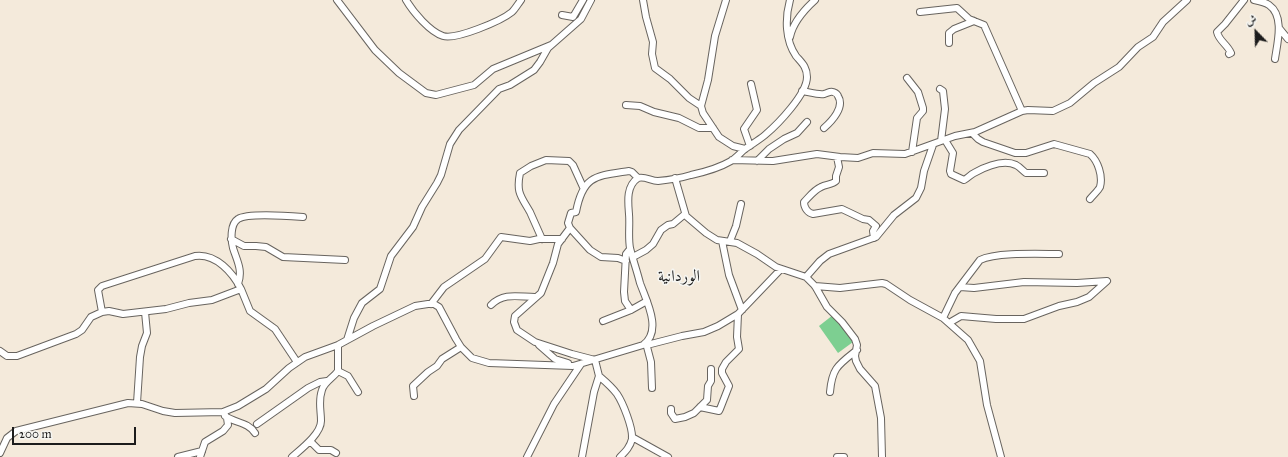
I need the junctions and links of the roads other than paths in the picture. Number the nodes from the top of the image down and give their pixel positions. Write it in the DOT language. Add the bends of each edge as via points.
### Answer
graph roads {
  1 [pos="338,0"];
  2 [pos="406,0"];
  3 [pos="521,0"];
  4 [pos="584,0"];
  5 [pos="590,0"];
  6 [pos="643,0"];
  7 [pos="726,0"];
  8 [pos="790,0"];
  9 [pos="815,0"];
  10 [pos="1186,0"];
  11 [pos="1244,0"];
  12 [pos="1254,0"];
  13 [pos="920,12"];
  14 [pos="562,15"];
  15 [pos="974,21"];
  16 [pos="1279,28"];
  17 [pos="1210,30"];
  18 [pos="1217,32"];
  19 [pos="789,38"];
  20 [pos="1288,38"];
  21 [pos="949,43"];
  22 [pos="551,45"];
  23 [pos="1230,54"];
  24 [pos="1275,59"];
  25 [pos="907,78"];
  26 [pos="751,84"];
  27 [pos="940,89"];
  28 [pos="802,91"];
  29 [pos="626,105"];
  30 [pos="701,106"];
  31 [pos="1022,111"];
  32 [pos="807,122"];
  33 [pos="713,128"];
  34 [pos="824,128"];
  35 [pos="972,133"];
  36 [pos="943,140"];
  37 [pos="933,145"];
  38 [pos="748,148"];
  39 [pos="912,152"];
  40 [pos="1018,153"];
  41 [pos="838,157"];
  42 [pos="732,160"];
  43 [pos="757,161"];
  44 [pos="1017,165"];
  45 [pos="1044,173"];
  46 [pos="638,178"];
  47 [pos="675,178"];
  48 [pos="583,187"];
  49 [pos="1090,199"];
  50 [pos="741,204"];
  51 [pos="685,214"];
  52 [pos="303,217"];
  53 [pos="570,228"];
  54 [pos="874,238"];
  55 [pos="231,239"];
  56 [pos="542,239"];
  57 [pos="562,239"];
  58 [pos="722,241"];
  59 [pos="730,241"];
  60 [pos="630,249"];
  61 [pos="1059,254"];
  62 [pos="633,257"];
  63 [pos="345,260"];
  64 [pos="626,261"];
  65 [pos="781,269"];
  66 [pos="806,277"];
  67 [pos="240,286"];
  68 [pos="814,286"];
  69 [pos="960,287"];
  70 [pos="535,297"];
  71 [pos="647,301"];
  72 [pos="431,304"];
  73 [pos="491,305"];
  74 [pos="631,310"];
  75 [pos="102,312"];
  76 [pos="145,312"];
  77 [pos="740,312"];
  78 [pos="943,318"];
  79 [pos="603,321"];
  80 [pos="949,323"];
  81 [pos="347,340"];
  82 [pos="535,342"];
  83 [pos="646,344"];
  84 [pos="338,345"];
  85 [pos="461,347"];
  86 [pos="857,350"];
  87 [pos="0,352"];
  88 [pos="595,360"];
  89 [pos="297,362"];
  90 [pos="581,364"];
  91 [pos="711,369"];
  92 [pos="338,371"];
  93 [pos="599,376"];
  94 [pos="327,382"];
  95 [pos="652,388"];
  96 [pos="358,392"];
  97 [pos="830,392"];
  98 [pos="414,396"];
  99 [pos="137,403"];
  100 [pos="700,408"];
  101 [pos="671,409"];
  102 [pos="224,414"];
  103 [pos="257,424"];
  104 [pos="255,433"];
  105 [pos="632,437"];
  106 [pos="310,441"];
  107 [pos="0,453"];
  108 [pos="201,454"];
  109 [pos="336,454"];
  110 [pos="836,456"];
  111 [pos="178,457"];
  112 [pos="292,457"];
  113 [pos="526,457"];
  114 [pos="582,457"];
  115 [pos="620,457"];
  116 [pos="668,457"];
  117 [pos="844,457"];
  118 [pos="882,457"];
  119 [pos="1001,457"];
  1 -- 22 [label="street" via="380,55 399,73 430,94 436,95 474,85 493,69"];
  2 -- 3 [label="street" via="430,28 440,35 452,37 504,16"];
  4 -- 14 [label="street" via="573,17"];
  5 -- 22 [label="street" via="578,22"];
  6 -- 30 [label="street" via="653,42 655,68"];
  7 -- 30 [label="street" via="715,36"];
  8 -- 19 [label="street" via="786,19"];
  9 -- 19 [label="street" via="798,18"];
  10 -- 31 [label="street" via="1163,22 1153,37 1138,47 1119,67 1070,103 1053,111"];
  11 -- 18 [label="street"];
  12 -- 16 [label="street" via="1272,8"];
  13 -- 15 [label="street" via="957,8"];
  15 -- 21 [label="street" via="949,32"];
  15 -- 31 [label="street" via="986,28"];
  16 -- 20 [label="street"];
  16 -- 24 [label="street"];
  17 -- 18 [label="street"];
  18 -- 23 [label="street"];
  19 -- 28 [label="street" via="796,55 806,69 806,82"];
  22 -- 81 [label="street" via="532,72 499,90 459,130 450,144 441,176 413,227 391,256 380,289 362,302"];
  25 -- 39 [label="street" via="918,92 923,108 917,118"];
  26 -- 38 [label="street" via="757,110 744,129"];
  27 -- 36 [label="street" via="943,91 945,109"];
  28 -- 34 [label="street" via="824,94 831,91 838,96 841,106"];
  28 -- 38 [label="street" via="779,121"];
  29 -- 33 [label="street" via="640,106 679,118 699,128"];
  30 -- 33 [label="street"];
  31 -- 35 [label="street"];
  32 -- 43 [label="street" via="797,133 784,139"];
  33 -- 38 [label="street" via="727,143 739,148"];
  35 -- 36 [label="street"];
  35 -- 40 [label="street" via="982,142"];
  36 -- 37 [label="street"];
  36 -- 44 [label="street" via="953,153 951,174 958,179 964,180 989,166"];
  37 -- 39 [label="street"];
  37 -- 54 [label="street" via="918,195 894,215"];
  38 -- 42 [label="street"];
  39 -- 41 [label="street" via="873,153 858,158"];
  40 -- 44 [label="street"];
  40 -- 49 [label="street" via="1054,144 1090,154 1101,178 1100,188"];
  41 -- 43 [label="street" via="817,154"];
  41 -- 54 [label="street" via="836,181 816,190 804,202 804,206 813,214 842,209 869,220 876,226 873,231"];
  42 -- 43 [label="street"];
  42 -- 47 [label="street" via="705,172"];
  44 -- 45 [label="street" via="1026,173"];
  46 -- 47 [label="street" via="658,181"];
  46 -- 48 [label="street" via="629,171 603,175 593,178"];
  46 -- 60 [label="street" via="633,182 628,200"];
  47 -- 51 [label="street"];
  48 -- 53 [label="street" via="576,212 571,213 568,223"];
  48 -- 56 [label="street" via="569,161 546,160 520,173 520,195"];
  50 -- 59 [label="street"];
  51 -- 58 [label="street" via="714,239"];
  51 -- 62 [label="street" via="661,230 653,244"];
  52 -- 55 [label="street" via="239,218 234,223"];
  53 -- 57 [label="street"];
  53 -- 64 [label="street" via="590,250 602,257"];
  54 -- 66 [label="street" via="829,254"];
  55 -- 63 [label="street" via="244,246 266,247 283,257"];
  55 -- 67 [label="street" via="241,276"];
  56 -- 57 [label="street"];
  56 -- 72 [label="street" via="527,241 501,237 485,259 450,282"];
  57 -- 70 [label="street" via="541,293"];
  58 -- 59 [label="street"];
  58 -- 77 [label="street"];
  59 -- 65 [label="street"];
  60 -- 62 [label="street"];
  60 -- 64 [label="street" via="626,254"];
  61 -- 69 [label="street" via="1024,254 982,259 977,262"];
  62 -- 71 [label="street"];
  64 -- 74 [label="street" via="624,297"];
  65 -- 66 [label="street"];
  65 -- 77 [label="street"];
  66 -- 68 [label="street"];
  67 -- 75 [label="street" via="232,274 222,266 201,255 195,256 100,288 98,293"];
  67 -- 76 [label="street" via="209,301"];
  67 -- 89 [label="street" via="250,311 275,330"];
  68 -- 78 [label="street" via="840,288 882,283"];
  68 -- 86 [label="street" via="827,307 852,334"];
  69 -- 78 [label="street"];
  69 -- 80 [label="street" via="1024,282 1107,281 1089,297 1024,319 961,316"];
  70 -- 73 [label="street" via="504,296"];
  70 -- 82 [label="street" via="515,316 514,322 517,330"];
  71 -- 74 [label="street"];
  71 -- 83 [label="street" via="652,322 651,334"];
  72 -- 81 [label="street" via="415,306"];
  72 -- 85 [label="street" via="439,307"];
  74 -- 79 [label="street"];
  75 -- 76 [label="street"];
  75 -- 87 [label="street" via="90,317 82,330 76,334 17,356 7,356"];
  76 -- 99 [label="street" via="147,333 141,352"];
  77 -- 83 [label="street" via="704,332"];
  77 -- 100 [label="street" via="737,337 740,349 722,369 729,386 720,409 719,411"];
  78 -- 80 [label="street"];
  80 -- 119 [label="street" via="968,340 978,358"];
  81 -- 84 [label="street"];
  82 -- 88 [label="street"];
  82 -- 90 [label="street" via="559,361"];
  83 -- 88 [label="street"];
  83 -- 95 [label="street" via="651,362"];
  84 -- 89 [label="street"];
  84 -- 92 [label="street"];
  85 -- 90 [label="street" via="472,358 489,363 568,366"];
  85 -- 98 [label="street" via="442,358 437,366 412,386"];
  86 -- 97 [label="street" via="834,370"];
  86 -- 118 [label="street" via="856,361 875,386 878,398"];
  88 -- 90 [label="street"];
  88 -- 93 [label="street"];
  89 -- 102 [label="street" via="266,389"];
  90 -- 113 [label="street" via="554,404"];
  91 -- 100 [label="street" via="707,400"];
  92 -- 94 [label="street"];
  92 -- 96 [label="street" via="348,376"];
  93 -- 105 [label="street" via="618,396"];
  93 -- 114 [label="street"];
  94 -- 103 [label="street" via="320,382 308,388"];
  94 -- 106 [label="street" via="321,390 321,425"];
  99 -- 102 [label="street" via="163,412"];
  99 -- 107 [label="street" via="118,405 16,431 7,438"];
  100 -- 101 [label="street" via="685,417 675,419"];
  102 -- 104 [label="street" via="252,428"];
  102 -- 108 [label="street" via="228,422 226,428 205,442"];
  105 -- 115 [label="street" via="628,450"];
  105 -- 116 [label="street"];
  106 -- 109 [label="street" via="319,450 331,450"];
  106 -- 112 [label="street"];
  108 -- 111 [label="street"];
  110 -- 117 [label="street"];
}
